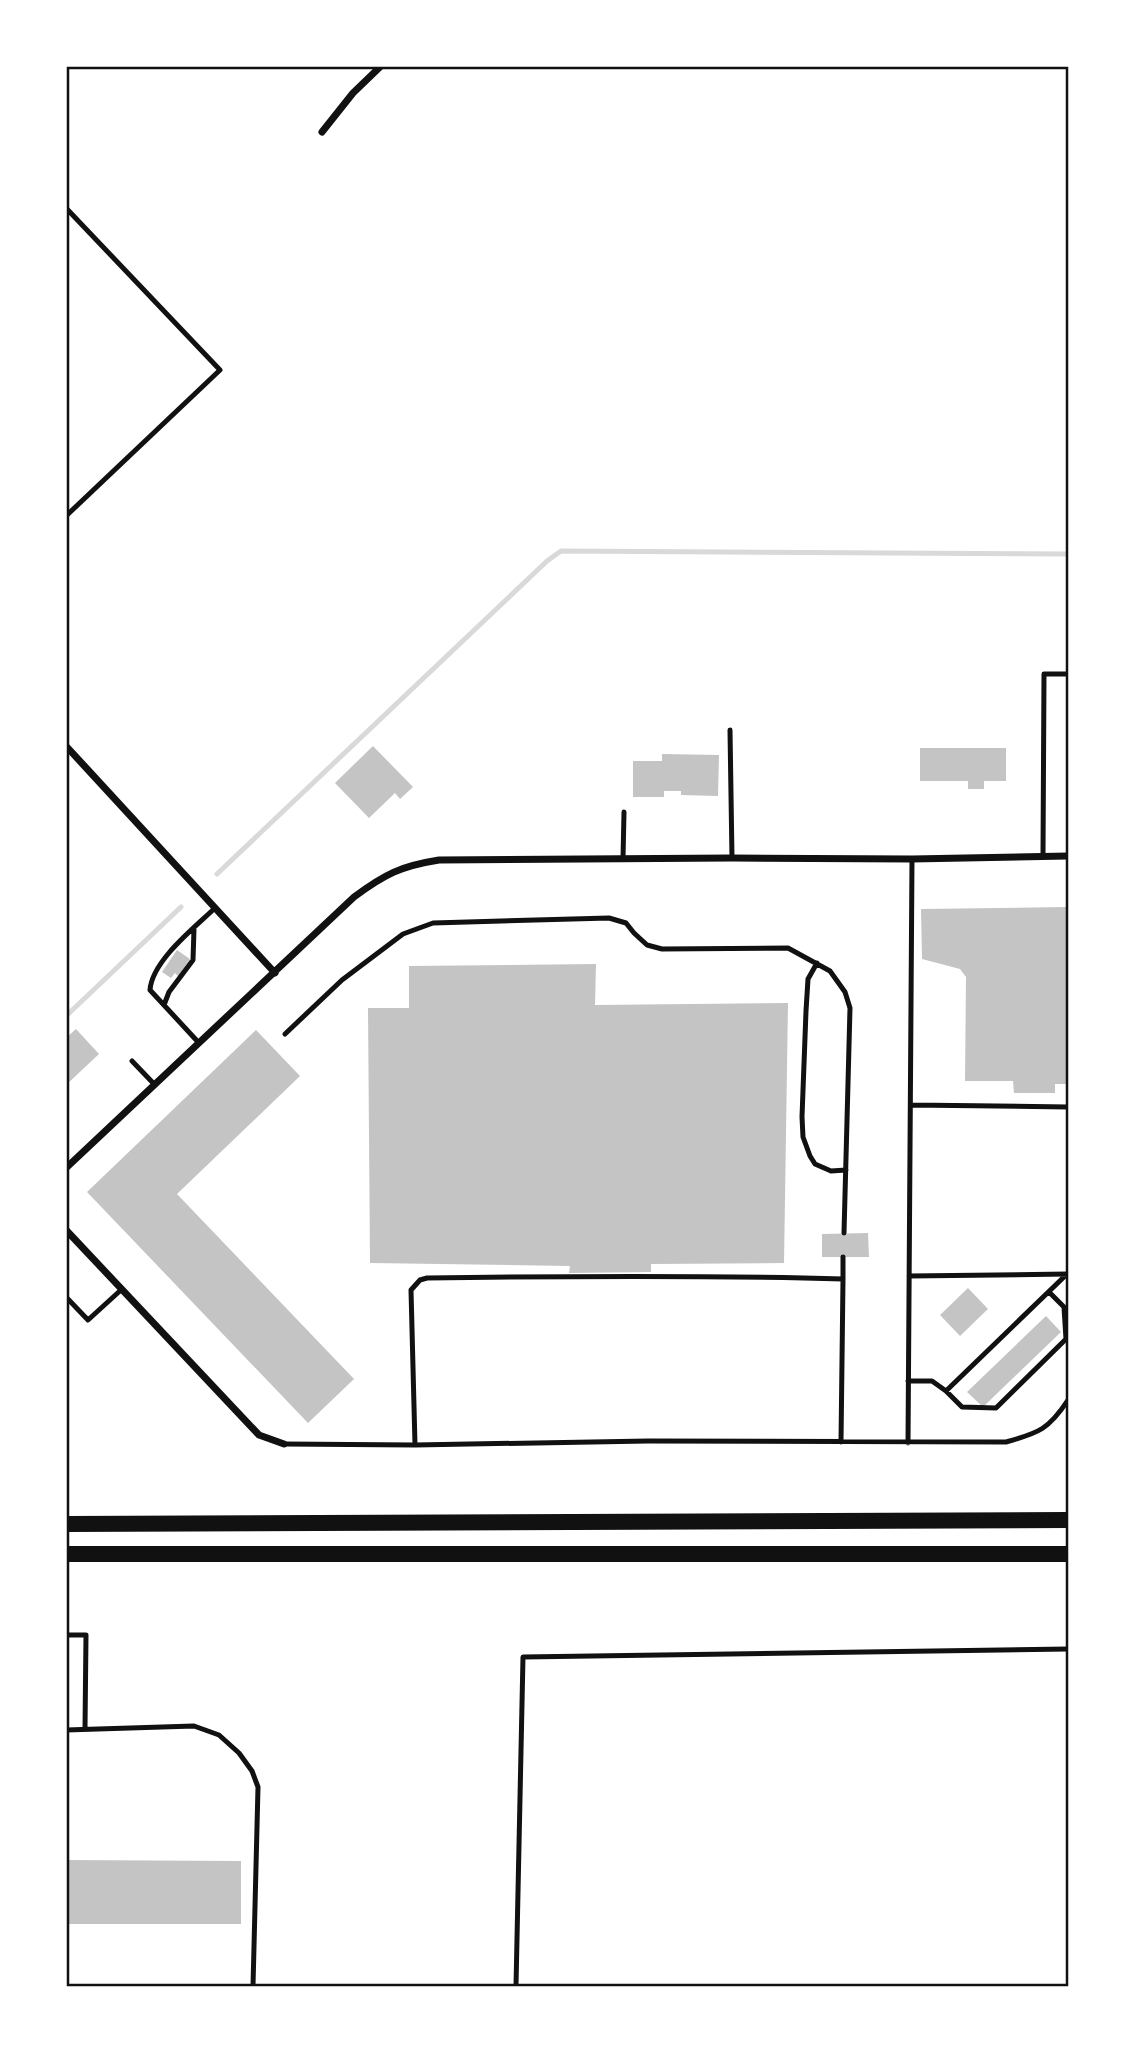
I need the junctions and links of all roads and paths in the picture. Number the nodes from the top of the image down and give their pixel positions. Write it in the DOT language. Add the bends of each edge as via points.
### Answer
graph roads {
  1 [pos="381,66"];
  2 [pos="322,132"];
  3 [pos="66,208"];
  4 [pos="66,516"];
  5 [pos="1069,674"];
  6 [pos="730,730"];
  7 [pos="66,746"];
  8 [pos="624,812"];
  9 [pos="1043,855"];
  10 [pos="1069,856"];
  11 [pos="732,858"];
  12 [pos="623,859"];
  13 [pos="912,859"];
  14 [pos="215,908"];
  15 [pos="194,928"];
  16 [pos="817,963"];
  17 [pos="275,973"];
  18 [pos="164,1005"];
  19 [pos="285,1034"];
  20 [pos="200,1043"];
  21 [pos="132,1061"];
  22 [pos="155,1085"];
  23 [pos="911,1105"];
  24 [pos="1069,1107"];
  25 [pos="66,1168"];
  26 [pos="846,1170"];
  27 [pos="66,1230"];
  28 [pos="844,1233"];
  29 [pos="843,1257"];
  30 [pos="1068,1274"];
  31 [pos="909,1276"];
  32 [pos="843,1279"];
  33 [pos="122,1289"];
  34 [pos="1049,1292"];
  35 [pos="66,1297"];
  36 [pos="908,1381"];
  37 [pos="946,1391"];
  38 [pos="1068,1402"];
  39 [pos="841,1442"];
  40 [pos="908,1443"];
  41 [pos="284,1444"];
  42 [pos="415,1445"];
  43 [pos="1069,1520"];
  44 [pos="66,1524"];
  45 [pos="66,1554"];
  46 [pos="1069,1554"];
  47 [pos="66,1635"];
  48 [pos="1069,1649"];
  49 [pos="85,1728"];
  50 [pos="66,1730"];
  51 [pos="253,1986"];
  52 [pos="516,1986"];
  1 -- 2 [label="street"];
  3 -- 4 [label="lane" via="220,370"];
  5 -- 9 [label="lane" via="1044,674"];
  6 -- 11 [label="lane"];
  7 -- 14 [label="street"];
  8 -- 12 [label="lane"];
  9 -- 10 [label="street"];
  9 -- 13 [label="street"];
  11 -- 12 [label="street"];
  11 -- 13 [label="street"];
  12 -- 17 [label="street" via="439,860 409,865 382,876 354,897"];
  13 -- 23 [label="lane"];
  14 -- 15 [label="lane"];
  14 -- 17 [label="street"];
  15 -- 18 [label="lane" via="192,960"];
  15 -- 18 [label="lane" via="175,946 151,982 150,990"];
  16 -- 19 [label="lane" via="788,948 662,949 647,945 626,923 609,918 433,923 403,934 352,972"];
  16 -- 26 [label="lane" via="830,971 850,1008"];
  16 -- 26 [label="lane" via="808,979 803,1137 816,1164 831,1171"];
  17 -- 20 [label="street"];
  18 -- 20 [label="lane"];
  20 -- 22 [label="street"];
  21 -- 22 [label="lane"];
  22 -- 25 [label="street"];
  23 -- 24 [label="lane"];
  23 -- 31 [label="lane"];
  26 -- 28 [label="lane"];
  27 -- 33 [label="street"];
  29 -- 32 [label="lane"];
  30 -- 31 [label="lane"];
  30 -- 34 [label="lane"];
  31 -- 36 [label="lane"];
  32 -- 39 [label="lane"];
  32 -- 42 [label="lane" via="420,1280 410,1298"];
  33 -- 35 [label="lane" via="88,1320"];
  33 -- 41 [label="street" via="259,1434"];
  34 -- 37 [label="lane"];
  34 -- 37 [label="lane" via="1064,1307 1066,1339 996,1408 962,1407"];
  36 -- 37 [label="lane" via="932,1381"];
  36 -- 40 [label="lane"];
  38 -- 40 [label="lane" via="1037,1434 1006,1442"];
  39 -- 40 [label="lane"];
  39 -- 42 [label="lane"];
  41 -- 42 [label="lane"];
  43 -- 44 [label="highway"];
  45 -- 46 [label="highway"];
  47 -- 49 [label="lane" via="86,1635"];
  48 -- 52 [label="lane" via="523,1657"];
  49 -- 50 [label="lane"];
  49 -- 51 [label="lane" via="194,1726 219,1735 252,1771 258,1787"];
}
